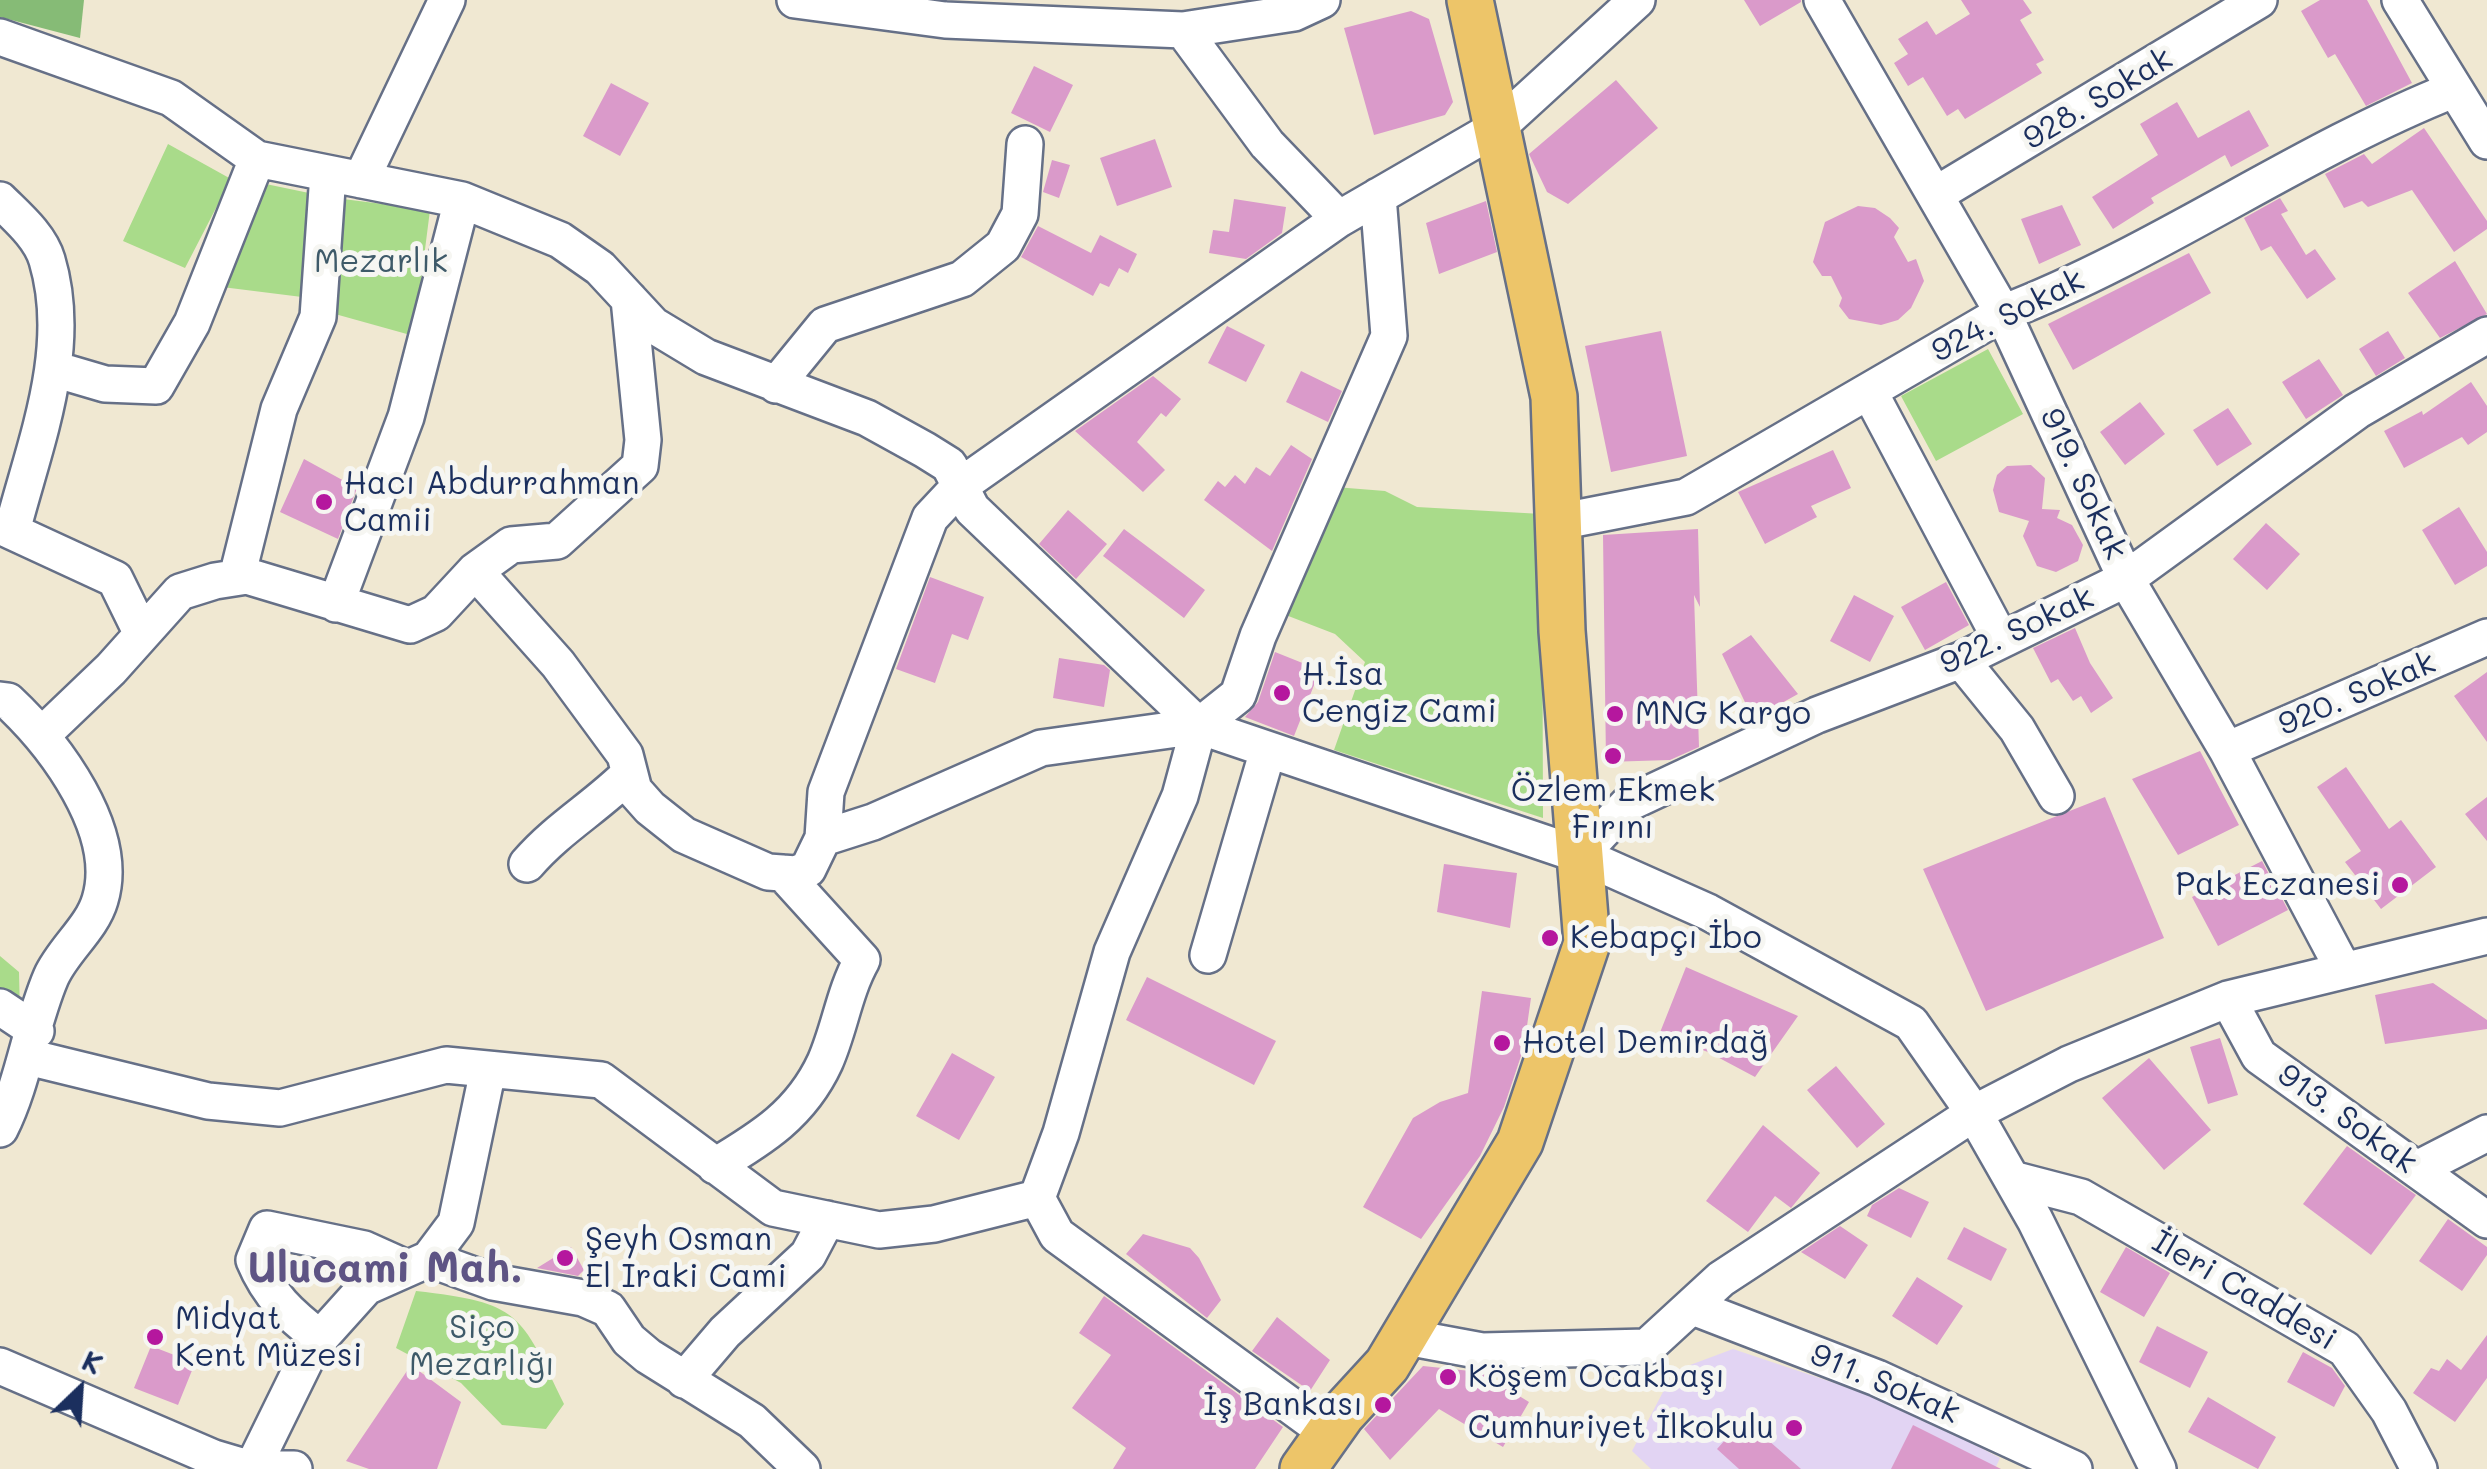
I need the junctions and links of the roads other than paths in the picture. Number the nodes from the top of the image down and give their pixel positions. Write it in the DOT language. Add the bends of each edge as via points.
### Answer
graph roads {
  1 [pos="446,0"];
  2 [pos="794,0"];
  3 [pos="1322,0"];
  4 [pos="1470,0"];
  5 [pos="1637,0"];
  6 [pos="1822,0"];
  7 [pos="2259,0"];
  8 [pos="2400,0"];
  9 [pos="1183,30"];
  10 [pos="0,37"];
  11 [pos="2453,90"];
  12 [pos="1498,126"];
  13 [pos="2487,141"];
  14 [pos="1025,144"];
  15 [pos="257,160"];
  16 [pos="344,177"];
  17 [pos="1934,195"];
  18 [pos="1378,196"];
  19 [pos="0,200"];
  20 [pos="462,200"];
  21 [pos="1339,219"];
  22 [pos="629,299"];
  23 [pos="2003,312"];
  24 [pos="2487,335"];
  25 [pos="54,369"];
  26 [pos="776,385"];
  27 [pos="1870,391"];
  28 [pos="960,486"];
  29 [pos="1558,522"];
  30 [pos="6,529"];
  31 [pos="475,571"];
  32 [pos="237,577"];
  33 [pos="2126,578"];
  34 [pos="336,604"];
  35 [pos="142,634"];
  36 [pos="2487,637"];
  37 [pos="2001,640"];
  38 [pos="1960,660"];
  39 [pos="0,700"];
  40 [pos="1199,726"];
  41 [pos="43,734"];
  42 [pos="1268,750"];
  43 [pos="2227,750"];
  44 [pos="629,774"];
  45 [pos="2056,796"];
  46 [pos="823,838"];
  47 [pos="1580,854"];
  48 [pos="527,864"];
  49 [pos="783,872"];
  50 [pos="2487,936"];
  51 [pos="1208,955"];
  52 [pos="2343,969"];
  53 [pos="2228,1000"];
  54 [pos="0,1007"];
  55 [pos="32,1044"];
  56 [pos="488,1070"];
  57 [pos="1974,1113"];
  58 [pos="0,1129"];
  59 [pos="2487,1133"];
  60 [pos="715,1166"];
  61 [pos="2417,1169"];
  62 [pos="2012,1179"];
  63 [pos="1037,1198"];
  64 [pos="828,1219"];
  65 [pos="2487,1220"];
  66 [pos="417,1263"];
  67 [pos="1693,1307"];
  68 [pos="1401,1336"];
  69 [pos="320,1338"];
  70 [pos="3,1373"];
  71 [pos="684,1380"];
  72 [pos="1314,1442"];
  73 [pos="213,1464"];
  74 [pos="251,1469"];
  75 [pos="262,1469"];
  76 [pos="292,1469"];
  77 [pos="802,1469"];
  78 [pos="1279,1469"];
  79 [pos="2074,1469"];
  80 [pos="2158,1469"];
  81 [pos="2419,1469"];
  1 -- 16 [label="street"];
  2 -- 9 [label="street" via="945,20"];
  3 -- 9 [label="street" via="1294,13"];
  4 -- 12 [label="main road"];
  5 -- 12 [label="street"];
  6 -- 17 [label="street, 919. Sokak"];
  7 -- 17 [label="street, 928. Sokak"];
  8 -- 11 [label="street"];
  9 -- 21 [label="street" via="1268,144"];
  10 -- 15 [label="street" via="171,98"];
  11 -- 13 [label="street"];
  11 -- 23 [label="street, 924. Sokak" via="2252,186 2056,292"];
  12 -- 18 [label="street"];
  12 -- 29 [label="main road" via="1554,397"];
  14 -- 26 [label="street" via="1020,214 1003,246 962,279 826,325"];
  15 -- 16 [label="street"];
  15 -- 25 [label="street" via="192,323 156,386 105,384"];
  16 -- 20 [label="street"];
  16 -- 32 [label="street" via="318,317 278,409"];
  17 -- 23 [label="street, 919. Sokak"];
  18 -- 21 [label="street"];
  18 -- 40 [label="street" via="1389,336 1238,695"];
  19 -- 25 [label="street" via="46,258 57,326"];
  20 -- 22 [label="street" via="560,240"];
  20 -- 34 [label="street" via="406,416"];
  21 -- 28 [label="street"];
  22 -- 26 [label="street" via="706,357"];
  22 -- 31 [label="street" via="644,440 640,466 557,541 511,545"];
  23 -- 27 [label="street, 924. Sokak"];
  23 -- 33 [label="street, 919. Sokak"];
  24 -- 33 [label="street, 922. Sokak" via="2357,411"];
  25 -- 30 [label="street"];
  26 -- 28 [label="street" via="866,418 925,450 949,465"];
  27 -- 29 [label="street, 924. Sokak" via="1686,497"];
  27 -- 37 [label="street"];
  28 -- 40 [label="street" via="972,509"];
  28 -- 46 [label="street" via="930,518 826,792"];
  29 -- 47 [label="main road"];
  30 -- 35 [label="street" via="115,579"];
  31 -- 34 [label="street" via="436,613 410,625"];
  31 -- 44 [label="street" via="558,664 624,755"];
  32 -- 34 [label="street"];
  32 -- 35 [label="street" via="180,592"];
  33 -- 37 [label="street, 922. Sokak"];
  33 -- 43 [label="street, 919. Sokak"];
  35 -- 41 [label="street"];
  36 -- 43 [label="street, 920. Sokak"];
  37 -- 38 [label="street, 922. Sokak"];
  38 -- 45 [label="street" via="2017,729"];
  38 -- 47 [label="street, 922. Sokak" via="1816,716 1629,803"];
  39 -- 41 [label="street"];
  40 -- 42 [label="street"];
  40 -- 46 [label="street" via="1041,748"];
  40 -- 63 [label="street" via="1180,796 1112,952"];
  41 -- 55 [label="street" via="94,818 102,850 100,900 52,976"];
  42 -- 47 [label="street"];
  42 -- 51 [label="street"];
  43 -- 52 [label="street, 919. Sokak"];
  44 -- 48 [label="street" via="576,814"];
  44 -- 49 [label="street" via="634,790 684,835 768,872"];
  46 -- 49 [label="street" via="808,868"];
  47 -- 57 [label="street" via="1708,912 1911,1023"];
  47 -- 68 [label="main road" via="1587,943 1520,1142"];
  49 -- 60 [label="street" via="862,960 825,1061 797,1108 771,1133"];
  50 -- 52 [label="street"];
  52 -- 53 [label="street"];
  53 -- 57 [label="street" via="2069,1064"];
  53 -- 61 [label="street, 913. Sokak" via="2260,1056"];
  54 -- 55 [label="street"];
  55 -- 56 [label="street" via="208,1100 280,1108 446,1066"];
  55 -- 58 [label="street"];
  56 -- 60 [label="street" via="602,1080"];
  56 -- 66 [label="street" via="456,1224"];
  57 -- 62 [label="street"];
  57 -- 67 [label="street" via="1722,1280"];
  59 -- 61 [label="street"];
  60 -- 64 [label="street" via="773,1208"];
  61 -- 65 [label="street, 913. Sokak"];
  62 -- 80 [label="street"];
  62 -- 81 [label="street, İleri Caddesi" via="2082,1196 2346,1349"];
  63 -- 64 [label="street" via="880,1230"];
  63 -- 72 [label="street" via="1057,1235"];
  64 -- 71 [label="street" via="808,1255"];
  66 -- 69 [label="street" via="366,1287"];
  66 -- 69 [label="street" via="267,1228 254,1260 264,1284"];
  66 -- 71 [label="street" via="608,1309 629,1340"];
  67 -- 68 [label="street" via="1647,1346 1482,1351"];
  67 -- 79 [label="street, 911. Sokak" via="1877,1378"];
  68 -- 72 [label="main road" via="1386,1365"];
  69 -- 74 [label="street"];
  70 -- 73 [label="street"];
  71 -- 77 [label="street" via="752,1421"];
  72 -- 78 [label="main road"];
  73 -- 74 [label="street"];
  75 -- 76 [label="street"];
}
